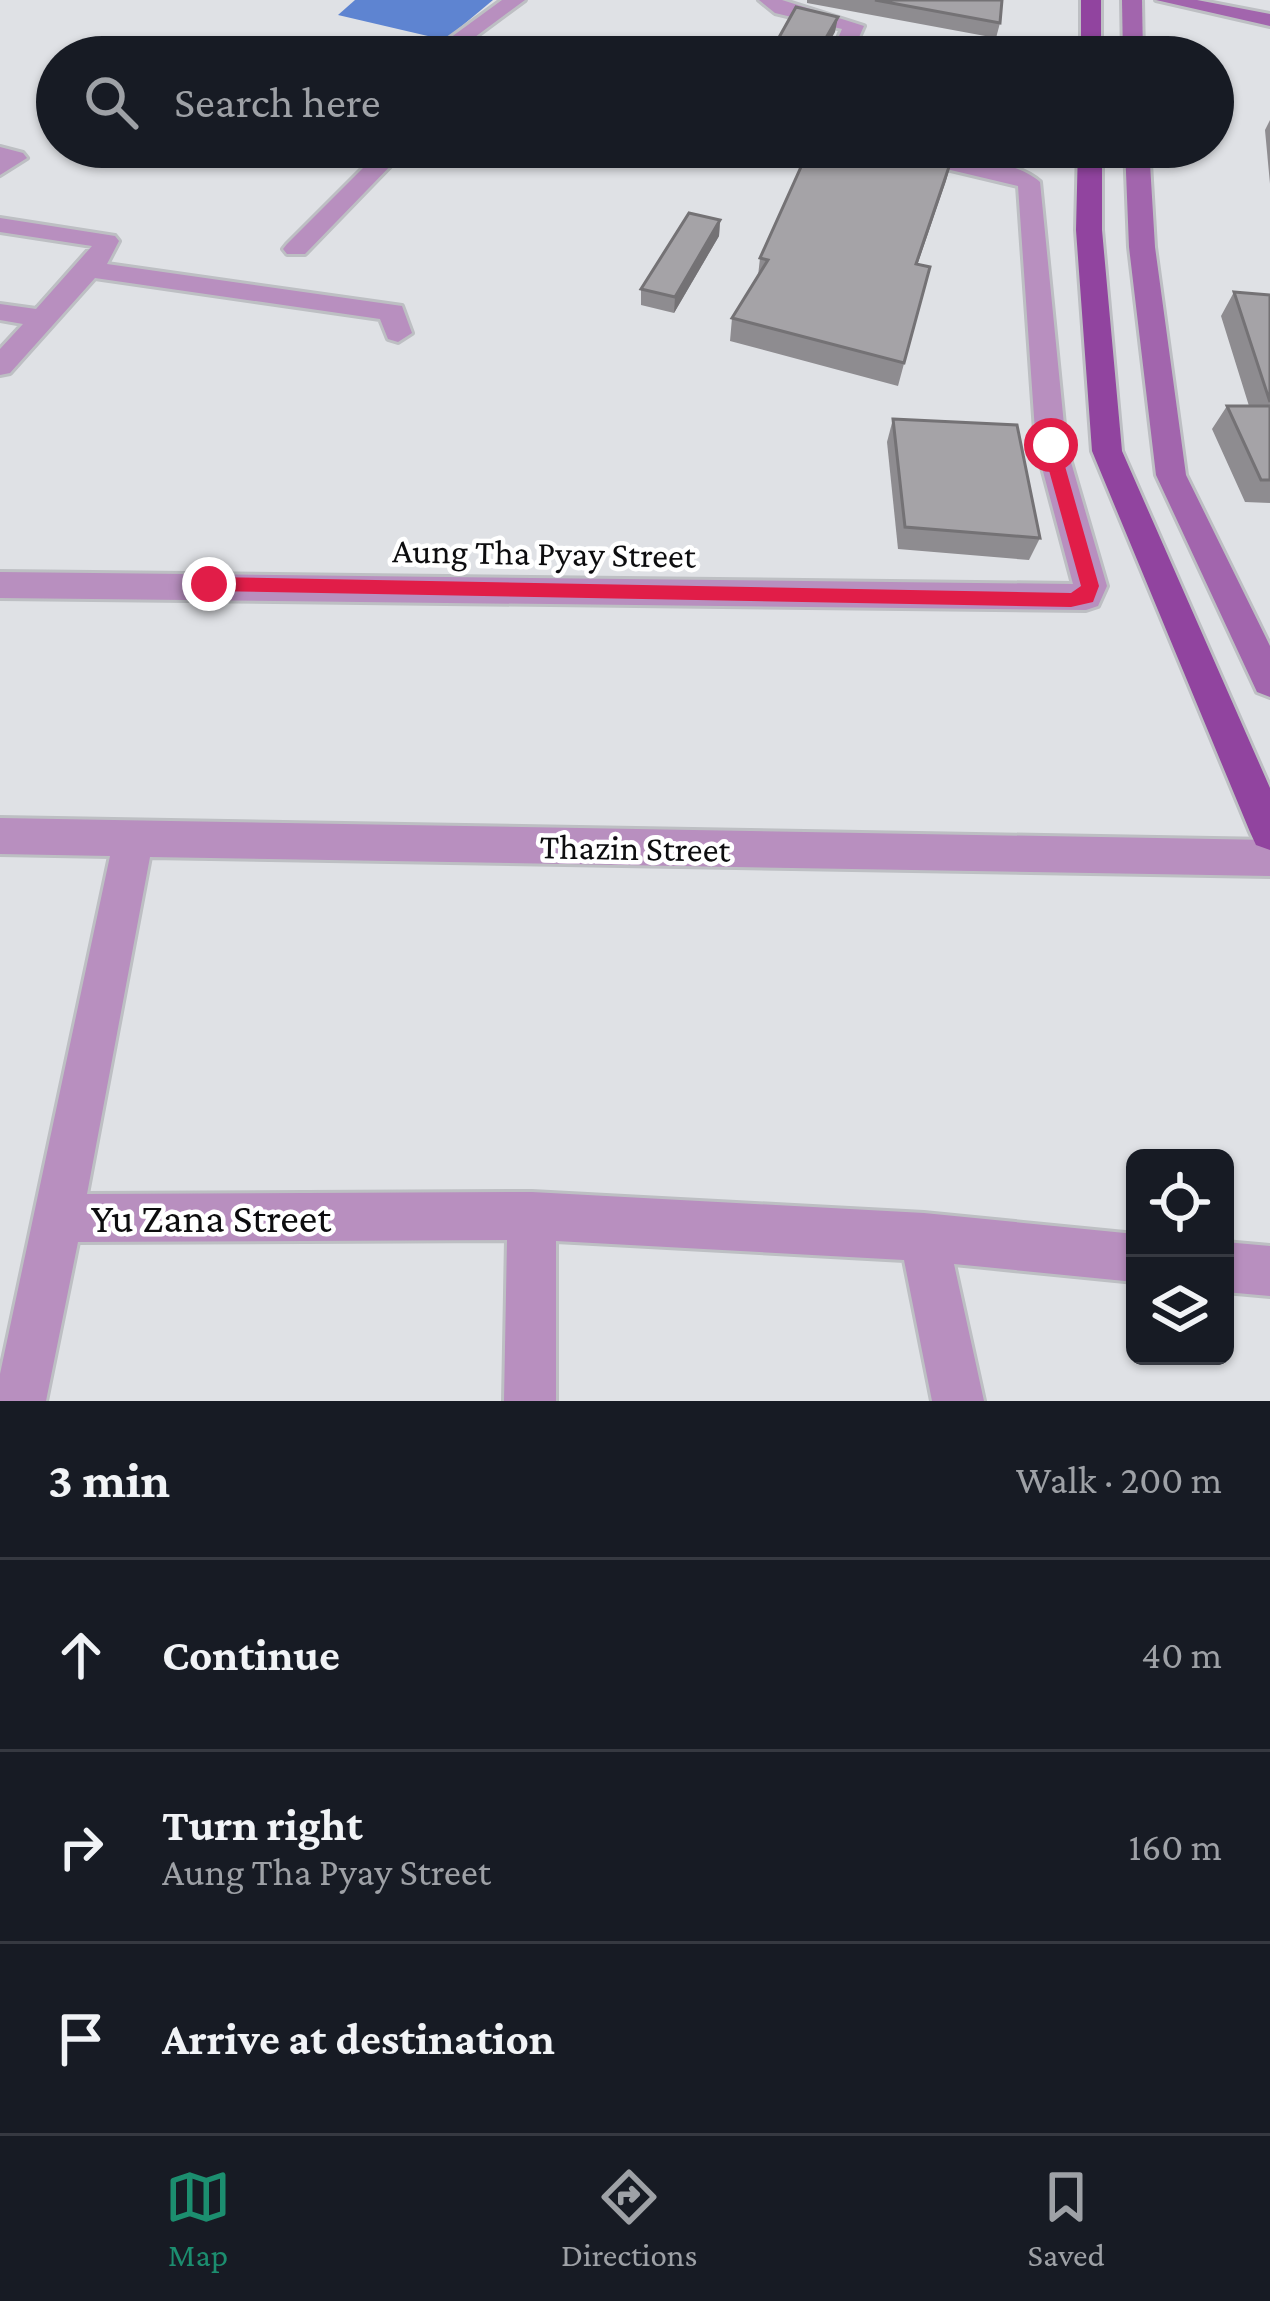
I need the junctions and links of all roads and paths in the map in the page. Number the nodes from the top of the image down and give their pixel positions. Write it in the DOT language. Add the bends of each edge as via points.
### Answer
graph roads {
  1 [pos="515,0"];
  2 [pos="769,0"];
  3 [pos="1091,0"];
  4 [pos="1132,0"];
  5 [pos="1166,0"];
  6 [pos="1270,20"];
  7 [pos="464,36"];
  8 [pos="849,36"];
  9 [pos="1091,36"];
  10 [pos="1133,36"];
  11 [pos="0,154"];
  12 [pos="0,168"];
  13 [pos="376,168"];
  14 [pos="979,168"];
  15 [pos="1090,168"];
  16 [pos="1139,168"];
  17 [pos="0,224"];
  18 [pos="296,250"];
  19 [pos="88,269"];
  20 [pos="0,312"];
  21 [pos="43,319"];
  22 [pos="398,333"];
  23 [pos="0,366"];
  24 [pos="0,586"];
  25 [pos="1270,682"];
  26 [pos="1270,832"];
  27 [pos="0,836"];
  28 [pos="134,840"];
  29 [pos="1270,857"];
  30 [pos="532,1216"];
  31 [pos="59,1218"];
  32 [pos="924,1237"];
  33 [pos="1126,1257"];
  34 [pos="1234,1268"];
  35 [pos="1270,1271"];
  36 [pos="20,1401"];
  37 [pos="530,1401"];
  38 [pos="958,1401"];
  1 -- 7 [label="street"];
  2 -- 8 [label="street" via="854,26"];
  3 -- 9 [label="main road"];
  4 -- 10 [label="street"];
  5 -- 6 [label="street"];
  11 -- 12 [label="street" via="15,158"];
  13 -- 18 [label="street"];
  14 -- 24 [label="street, Aung Tha Pyay Street" via="1015,176 1032,191 1051,445 1090,586 1086,597"];
  15 -- 26 [label="main road" via="1107,451"];
  16 -- 25 [label="street" via="1171,475"];
  17 -- 19 [label="street" via="106,241"];
  19 -- 21 [label="street"];
  19 -- 22 [label="street" via="392,312"];
  20 -- 21 [label="street"];
  21 -- 23 [label="street"];
  27 -- 28 [label="street, Thazin Street"];
  28 -- 29 [label="street, Thazin Street"];
  28 -- 31 [label="street, Yu Zana Street"];
  30 -- 31 [label="street, Yu Zana Street"];
  30 -- 32 [label="street, Yu Zana Street"];
  30 -- 37 [label="street"];
  31 -- 36 [label="street"];
  32 -- 33 [label="street, Yu Zana Street"];
  32 -- 38 [label="street"];
  34 -- 35 [label="street"];
}
